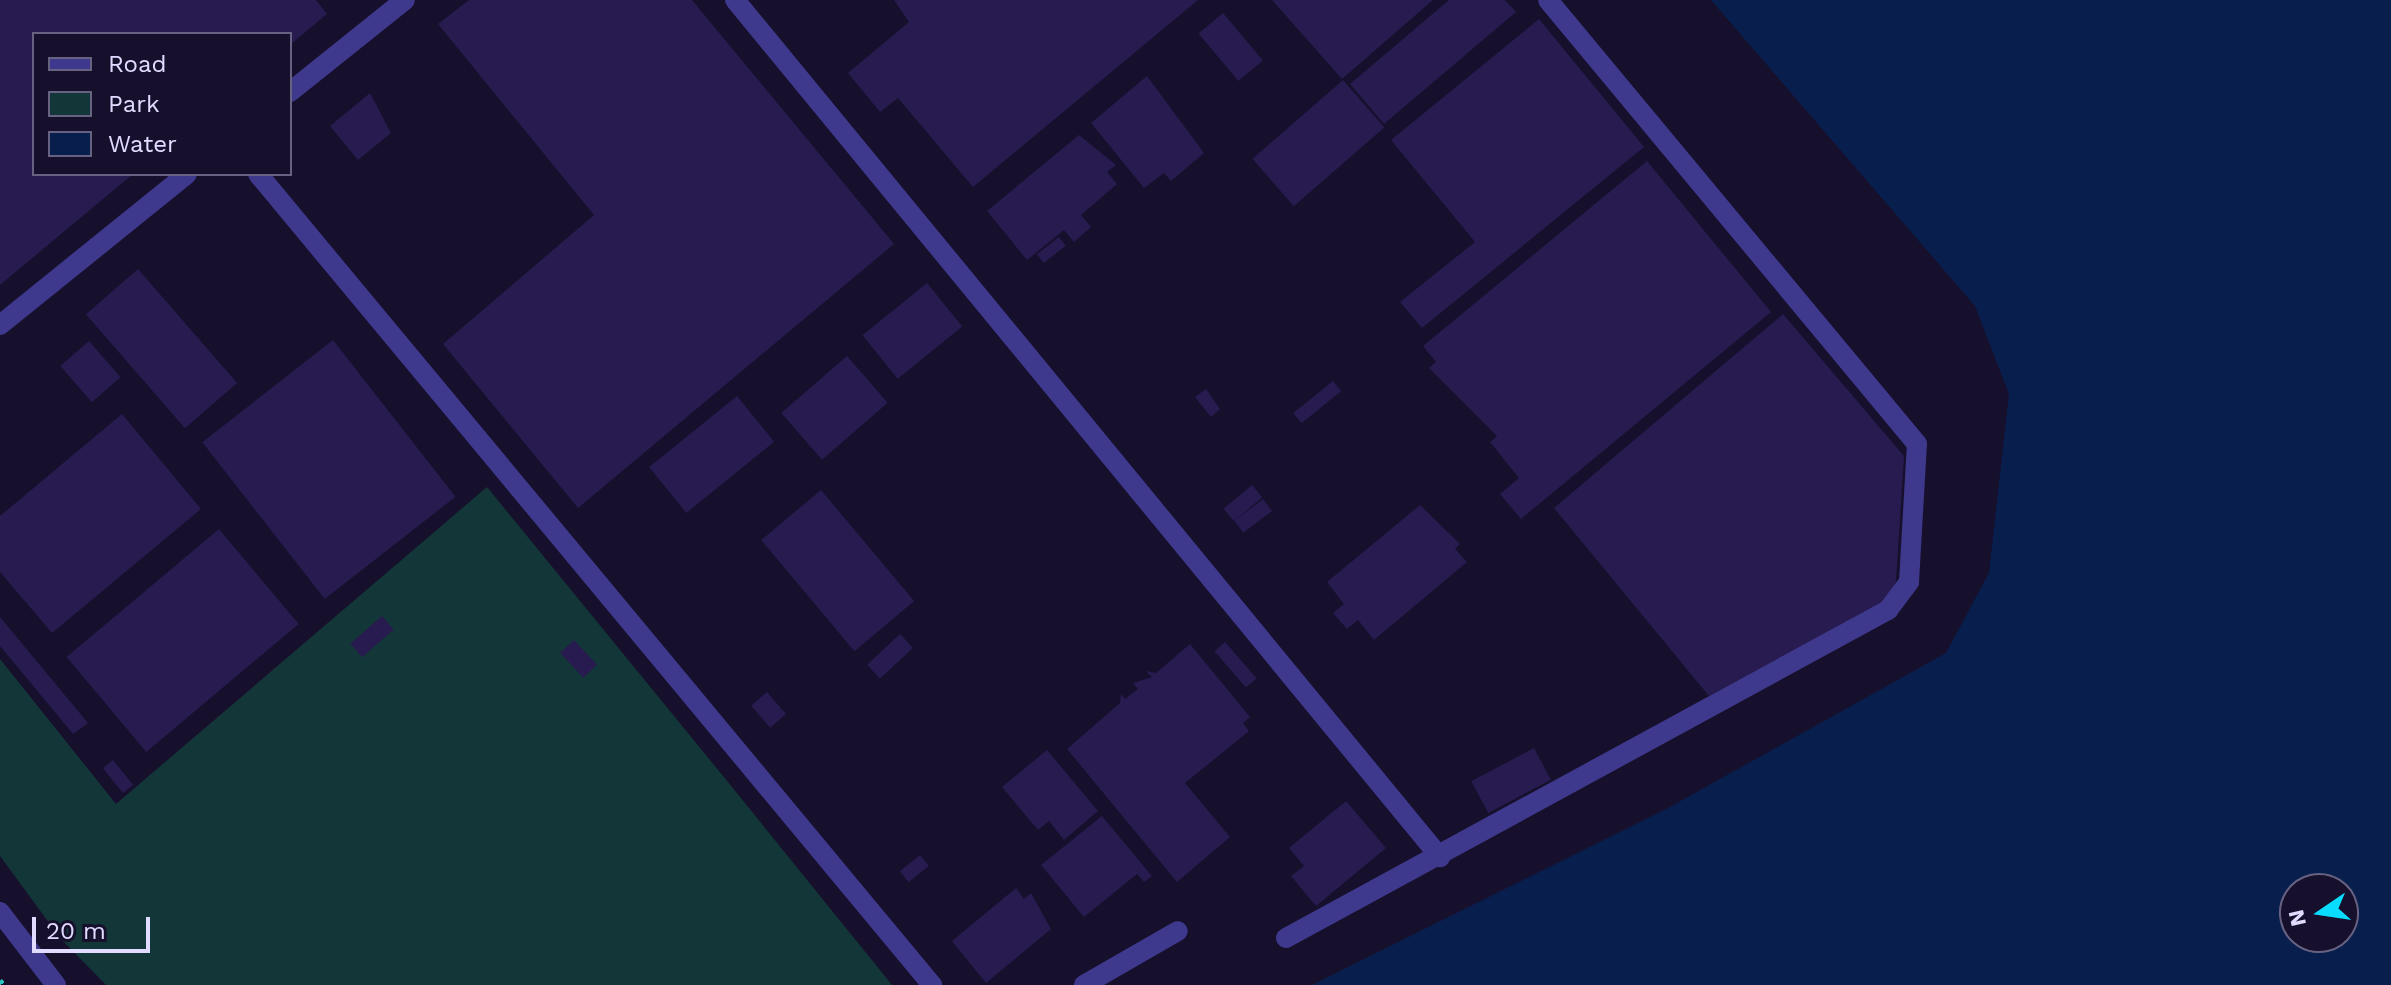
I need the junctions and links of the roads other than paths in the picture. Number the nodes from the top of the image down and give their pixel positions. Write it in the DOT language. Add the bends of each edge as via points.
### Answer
graph roads {
  1 [pos="405,0"];
  2 [pos="735,0"];
  3 [pos="1548,0"];
  4 [pos="292,90"];
  5 [pos="185,176"];
  6 [pos="260,176"];
  7 [pos="0,325"];
  8 [pos="1440,857"];
  9 [pos="0,912"];
  10 [pos="1178,931"];
  11 [pos="1286,938"];
  12 [pos="56,985"];
  13 [pos="932,985"];
  14 [pos="1084,985"];
  1 -- 4 [label="street"];
  2 -- 8 [label="street"];
  3 -- 8 [label="street" via="1917,444 1909,582 1888,610"];
  5 -- 7 [label="street"];
  6 -- 13 [label="street"];
  8 -- 11 [label="street"];
  9 -- 12 [label="street"];
  10 -- 14 [label="street"];
}
